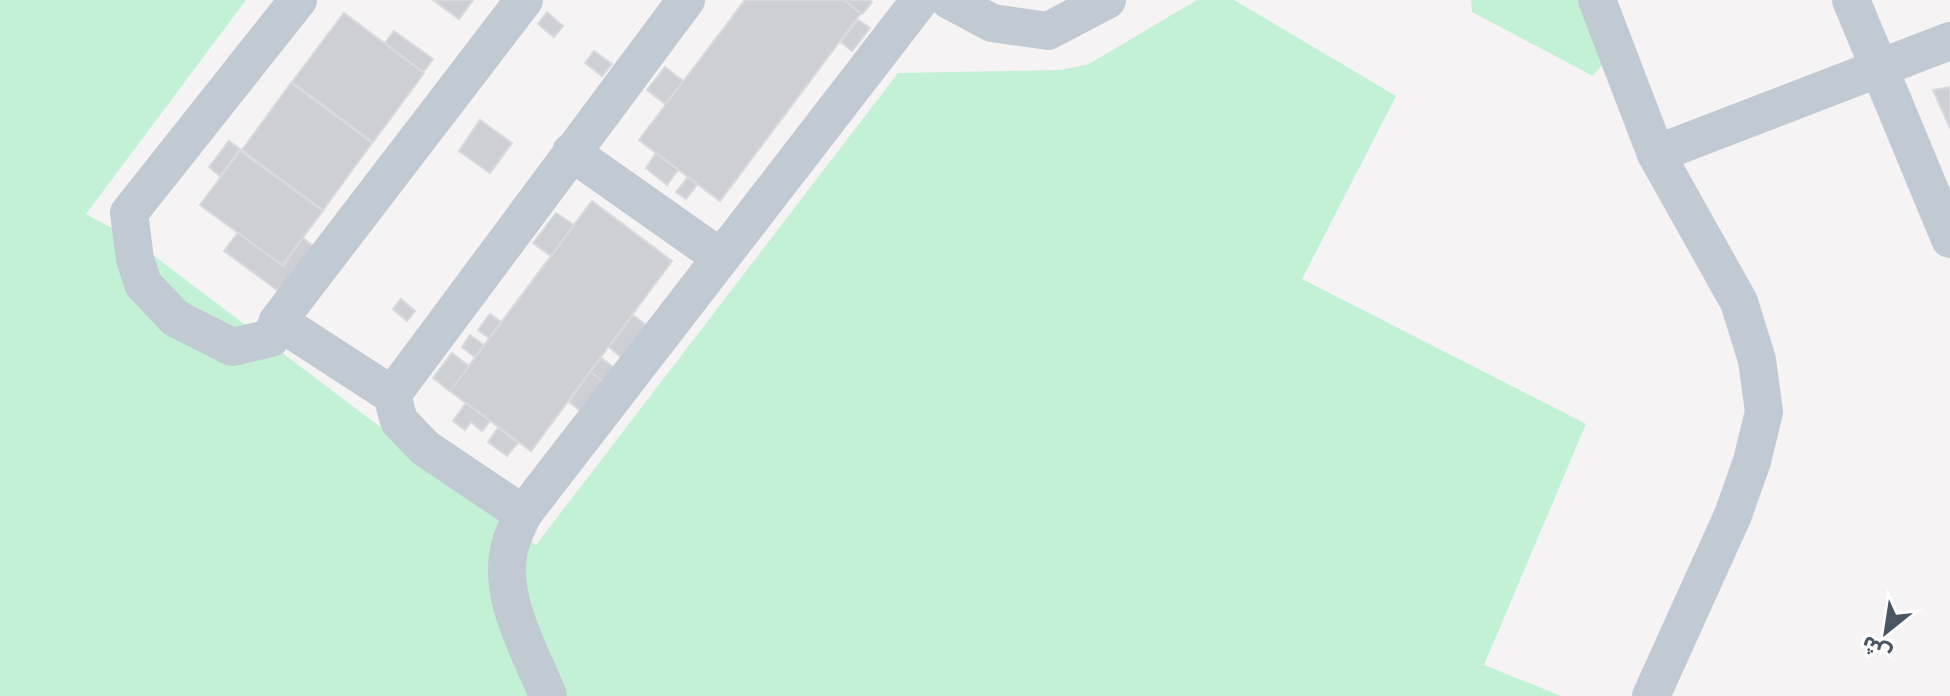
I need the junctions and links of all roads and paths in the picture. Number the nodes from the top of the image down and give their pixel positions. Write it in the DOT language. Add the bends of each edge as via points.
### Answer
graph roads {
  1 [pos="298,0"];
  2 [pos="524,0"];
  3 [pos="686,0"];
  4 [pos="920,0"];
  5 [pos="949,0"];
  6 [pos="1107,0"];
  7 [pos="1597,0"];
  8 [pos="1851,0"];
  9 [pos="1950,41"];
  10 [pos="1878,69"];
  11 [pos="571,152"];
  12 [pos="1656,154"];
  13 [pos="1950,239"];
  14 [pos="720,257"];
  15 [pos="278,321"];
  16 [pos="392,395"];
  17 [pos="523,514"];
  18 [pos="548,696"];
  19 [pos="1651,696"];
  1 -- 15 [label="street" via="129,213 143,284 175,318 232,347 271,338"];
  2 -- 15 [label="street"];
  3 -- 11 [label="street"];
  4 -- 14 [label="street"];
  5 -- 6 [label="street" via="992,23 1048,31"];
  7 -- 12 [label="street"];
  8 -- 10 [label="street"];
  9 -- 10 [label="street"];
  10 -- 12 [label="street"];
  10 -- 13 [label="street"];
  11 -- 14 [label="street"];
  11 -- 16 [label="street"];
  12 -- 19 [label="street" via="1739,302 1757,360 1764,412 1733,515"];
  14 -- 17 [label="street"];
  15 -- 16 [label="street"];
  16 -- 17 [label="street" via="399,421 425,448"];
  17 -- 18 [label="street" via="510,545 509,599"];
}
